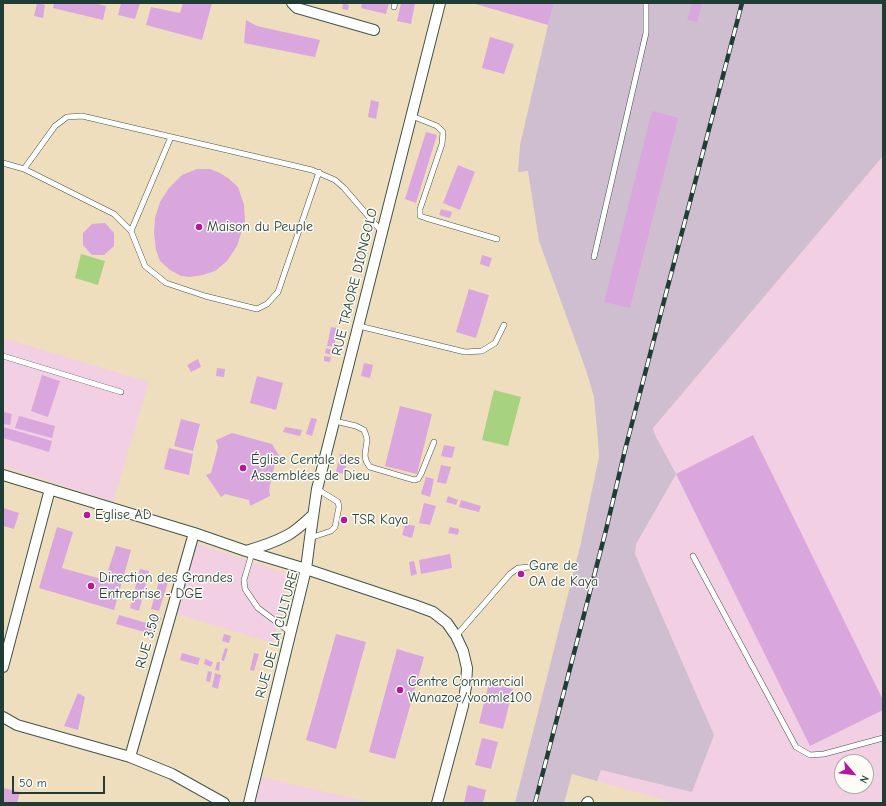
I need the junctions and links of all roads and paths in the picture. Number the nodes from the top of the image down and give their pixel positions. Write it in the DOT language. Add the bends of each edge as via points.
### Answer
graph roads {
  1 [pos="292,3"];
  2 [pos="440,3"];
  3 [pos="646,3"];
  4 [pos="374,30"];
  5 [pos="412,116"];
  6 [pos="171,137"];
  7 [pos="3,163"];
  8 [pos="24,169"];
  9 [pos="319,172"];
  10 [pos="131,231"];
  11 [pos="382,232"];
  12 [pos="497,239"];
  13 [pos="594,256"];
  14 [pos="504,325"];
  15 [pos="359,326"];
  16 [pos="3,356"];
  17 [pos="121,392"];
  18 [pos="335,420"];
  19 [pos="434,442"];
  20 [pos="3,474"];
  21 [pos="50,489"];
  22 [pos="317,489"];
  23 [pos="314,515"];
  24 [pos="194,533"];
  25 [pos="310,538"];
  26 [pos="249,552"];
  27 [pos="693,556"];
  28 [pos="543,566"];
  29 [pos="306,569"];
  30 [pos="291,632"];
  31 [pos="456,636"];
  32 [pos="3,667"];
  33 [pos="3,717"];
  34 [pos="883,738"];
  35 [pos="130,757"];
  36 [pos="224,803"];
  37 [pos="248,803"];
  38 [pos="437,803"];
  1 -- 4 [label="street" via="297,8"];
  2 -- 5 [label="street, RUE TRAORE DIONGOLO"];
  3 -- 13 [label="lane" via="646,33"];
  5 -- 11 [label="street, RUE TRAORE DIONGOLO"];
  5 -- 12 [label="lane" via="437,126 444,132 420,216"];
  6 -- 8 [label="lane" via="82,116 67,117 55,126"];
  6 -- 9 [label="lane"];
  6 -- 10 [label="lane"];
  7 -- 8 [label="lane"];
  8 -- 10 [label="lane" via="114,214"];
  9 -- 10 [label="lane" via="278,292 257,310 166,283 145,266"];
  9 -- 11 [label="lane" via="344,188"];
  11 -- 15 [label="street, RUE TRAORE DIONGOLO"];
  14 -- 15 [label="lane" via="495,343 482,351 465,352"];
  15 -- 18 [label="street, RUE TRAORE DIONGOLO"];
  16 -- 17 [label="lane"];
  18 -- 19 [label="lane" via="364,430 367,438 364,452 366,463 370,467 414,480 421,474"];
  18 -- 22 [label="street, RUE TRAORE DIONGOLO"];
  20 -- 21 [label="street"];
  21 -- 24 [label="street"];
  21 -- 32 [label="street"];
  22 -- 23 [label="street, RUE TRAORE DIONGOLO"];
  22 -- 25 [label="lane" via="338,502 339,507 335,527 331,531"];
  23 -- 25 [label="street, RUE TRAORE DIONGOLO"];
  23 -- 26 [label="street" via="288,535"];
  24 -- 26 [label="street"];
  24 -- 35 [label="street, RUE 3.50"];
  25 -- 29 [label="street, RUE TRAORE DIONGOLO"];
  26 -- 29 [label="street"];
  26 -- 30 [label="lane" via="245,589 258,608"];
  27 -- 34 [label="lane" via="796,747 810,755 824,754"];
  28 -- 31 [label="lane" via="518,568 510,574"];
  29 -- 30 [label="street, RUE DE LA CULTURE"];
  29 -- 31 [label="street, RUE DE LA CULTURE" via="433,612 447,623"];
  30 -- 37 [label="street, RUE DE LA CULTURE"];
  31 -- 38 [label="street, RUE DE LA CULTURE" via="467,668 466,686"];
  33 -- 35 [label="street" via="17,725"];
  35 -- 36 [label="street" via="172,774"];
}
